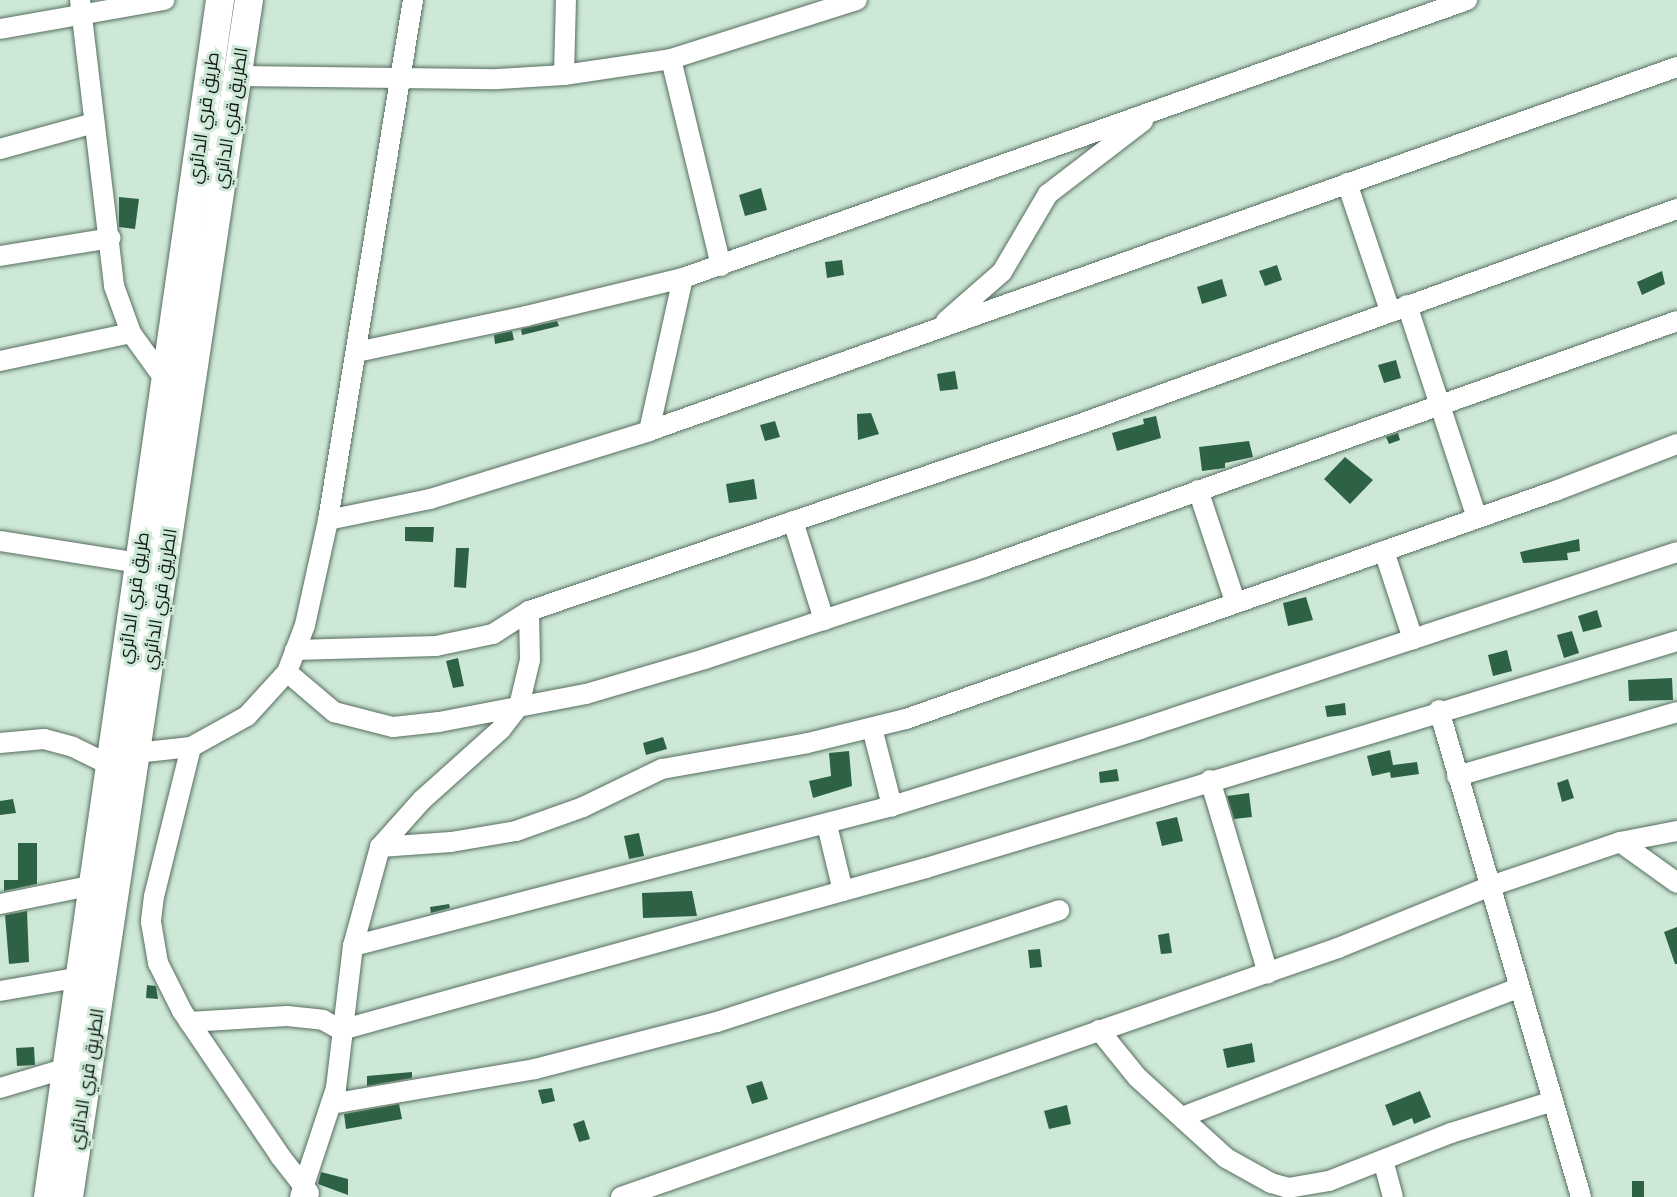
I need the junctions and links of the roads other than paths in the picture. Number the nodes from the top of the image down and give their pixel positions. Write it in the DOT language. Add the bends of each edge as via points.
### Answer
graph roads {
  1 [pos="164,0"];
  2 [pos="220,0"];
  3 [pos="249,0"];
  4 [pos="413,0"];
  5 [pos="566,0"];
  6 [pos="857,0"];
  7 [pos="1467,0"];
  8 [pos="81,6"];
  9 [pos="0,29"];
  10 [pos="671,59"];
  11 [pos="1677,67"];
  12 [pos="564,75"];
  13 [pos="238,76"];
  14 [pos="400,77"];
  15 [pos="1158,109"];
  16 [pos="94,123"];
  17 [pos="0,149"];
  18 [pos="1347,183"];
  19 [pos="1677,209"];
  20 [pos="111,238"];
  21 [pos="0,256"];
  22 [pos="721,266"];
  23 [pos="683,278"];
  24 [pos="1398,308"];
  25 [pos="1677,321"];
  26 [pos="932,332"];
  27 [pos="131,333"];
  28 [pos="357,352"];
  29 [pos="0,361"];
  30 [pos="165,380"];
  31 [pos="1439,402"];
  32 [pos="649,431"];
  33 [pos="1677,444"];
  34 [pos="1198,490"];
  35 [pos="1477,518"];
  36 [pos="328,520"];
  37 [pos="793,521"];
  38 [pos="0,541"];
  39 [pos="1384,551"];
  40 [pos="1677,552"];
  41 [pos="138,563"];
  42 [pos="1235,601"];
  43 [pos="528,611"];
  44 [pos="824,620"];
  45 [pos="1413,639"];
  46 [pos="1677,641"];
  47 [pos="295,650"];
  48 [pos="287,672"];
  49 [pos="519,706"];
  50 [pos="1439,710"];
  51 [pos="1677,712"];
  52 [pos="872,728"];
  53 [pos="0,744"];
  54 [pos="191,747"];
  55 [pos="136,753"];
  56 [pos="110,765"];
  57 [pos="1457,776"];
  58 [pos="1210,780"];
  59 [pos="892,806"];
  60 [pos="827,825"];
  61 [pos="1677,831"];
  62 [pos="1620,842"];
  63 [pos="380,847"];
  64 [pos="1677,882"];
  65 [pos="94,885"];
  66 [pos="1488,887"];
  67 [pos="843,891"];
  68 [pos="0,904"];
  69 [pos="1059,910"];
  70 [pos="353,946"];
  71 [pos="1268,973"];
  72 [pos="81,977"];
  73 [pos="1518,988"];
  74 [pos="0,991"];
  75 [pos="189,1022"];
  76 [pos="341,1030"];
  77 [pos="1099,1030"];
  78 [pos="67,1068"];
  79 [pos="0,1088"];
  80 [pos="1553,1101"];
  81 [pos="331,1104"];
  82 [pos="1182,1117"];
  83 [pos="1383,1160"];
  84 [pos="305,1194"];
  85 [pos="48,1197"];
  86 [pos="69,1197"];
  87 [pos="621,1197"];
  88 [pos="1393,1197"];
  89 [pos="1581,1197"];
  1 -- 8 [label="street"];
  2 -- 30 [label="highway, طريق قري الدائري"];
  3 -- 13 [label="highway, الطريق قري الدائري"];
  4 -- 14 [label="street"];
  5 -- 12 [label="street"];
  6 -- 10 [label="street"];
  7 -- 15 [label="street"];
  8 -- 9 [label="street"];
  8 -- 16 [label="street"];
  10 -- 12 [label="street"];
  10 -- 22 [label="street"];
  11 -- 18 [label="street"];
  12 -- 14 [label="street" via="498,79"];
  13 -- 14 [label="street"];
  13 -- 55 [label="highway, الطريق قري الدائري"];
  14 -- 28 [label="street"];
  15 -- 22 [label="street"];
  15 -- 26 [label="street" via="1048,194 1002,272"];
  16 -- 17 [label="street"];
  16 -- 20 [label="street"];
  18 -- 24 [label="street"];
  18 -- 26 [label="street"];
  19 -- 24 [label="street"];
  20 -- 21 [label="street"];
  20 -- 27 [label="street" via="114,286"];
  22 -- 23 [label="street"];
  23 -- 28 [label="street"];
  23 -- 32 [label="street"];
  24 -- 31 [label="street"];
  24 -- 37 [label="street" via="1112,413"];
  25 -- 31 [label="street"];
  26 -- 32 [label="street"];
  27 -- 29 [label="street"];
  27 -- 30 [label="street"];
  28 -- 36 [label="street"];
  30 -- 41 [label="highway, طريق قري الدائري"];
  31 -- 34 [label="street"];
  31 -- 35 [label="street"];
  32 -- 36 [label="street" via="430,498"];
  33 -- 35 [label="street"];
  34 -- 42 [label="street"];
  34 -- 44 [label="street"];
  35 -- 39 [label="street"];
  36 -- 47 [label="street" via="314,596"];
  37 -- 43 [label="street"];
  37 -- 44 [label="street"];
  38 -- 41 [label="street"];
  39 -- 42 [label="street"];
  39 -- 45 [label="street"];
  40 -- 45 [label="street"];
  41 -- 56 [label="highway, طريق قري الدائري"];
  42 -- 52 [label="street" via="950,705"];
  43 -- 47 [label="street" via="494,634 462,642 378,650"];
  43 -- 49 [label="street" via="530,660"];
  44 -- 49 [label="street" via="636,680"];
  45 -- 59 [label="street"];
  46 -- 50 [label="street"];
  47 -- 48 [label="street"];
  48 -- 49 [label="street" via="321,705 375,726 410,726"];
  48 -- 54 [label="street" via="247,716"];
  49 -- 63 [label="street" via="501,729 422,800"];
  50 -- 57 [label="street"];
  50 -- 58 [label="street"];
  51 -- 57 [label="street"];
  52 -- 59 [label="street"];
  52 -- 63 [label="street" via="662,768 584,807 516,831 451,842"];
  53 -- 56 [label="street" via="44,739 73,747"];
  54 -- 55 [label="street"];
  54 -- 75 [label="street" via="151,922 158,963"];
  55 -- 86 [label="highway, الطريق قري الدائري"];
  56 -- 65 [label="highway, طريق قري الدائري"];
  57 -- 66 [label="street"];
  58 -- 67 [label="street"];
  58 -- 71 [label="street"];
  59 -- 60 [label="street"];
  60 -- 67 [label="street"];
  60 -- 70 [label="street"];
  61 -- 62 [label="street"];
  62 -- 64 [label="street"];
  62 -- 66 [label="street"];
  63 -- 70 [label="street"];
  65 -- 68 [label="street"];
  65 -- 72 [label="highway, طريق قري الدائري"];
  66 -- 71 [label="street"];
  66 -- 73 [label="street"];
  67 -- 76 [label="street"];
  69 -- 81 [label="street" via="717,1022 493,1078"];
  70 -- 76 [label="street"];
  71 -- 77 [label="street"];
  72 -- 74 [label="street"];
  72 -- 78 [label="highway, طريق قري الدائري"];
  73 -- 80 [label="street"];
  73 -- 82 [label="street"];
  75 -- 76 [label="street" via="287,1016 323,1020"];
  75 -- 84 [label="street"];
  76 -- 81 [label="street" via="340,1071"];
  77 -- 82 [label="street" via="1137,1077"];
  77 -- 87 [label="street"];
  78 -- 79 [label="street"];
  78 -- 85 [label="highway, طريق قري الدائري"];
  80 -- 83 [label="street"];
  80 -- 89 [label="street"];
  81 -- 84 [label="street"];
  82 -- 83 [label="street" via="1226,1158 1288,1188 1329,1180"];
  83 -- 88 [label="street"];
}
